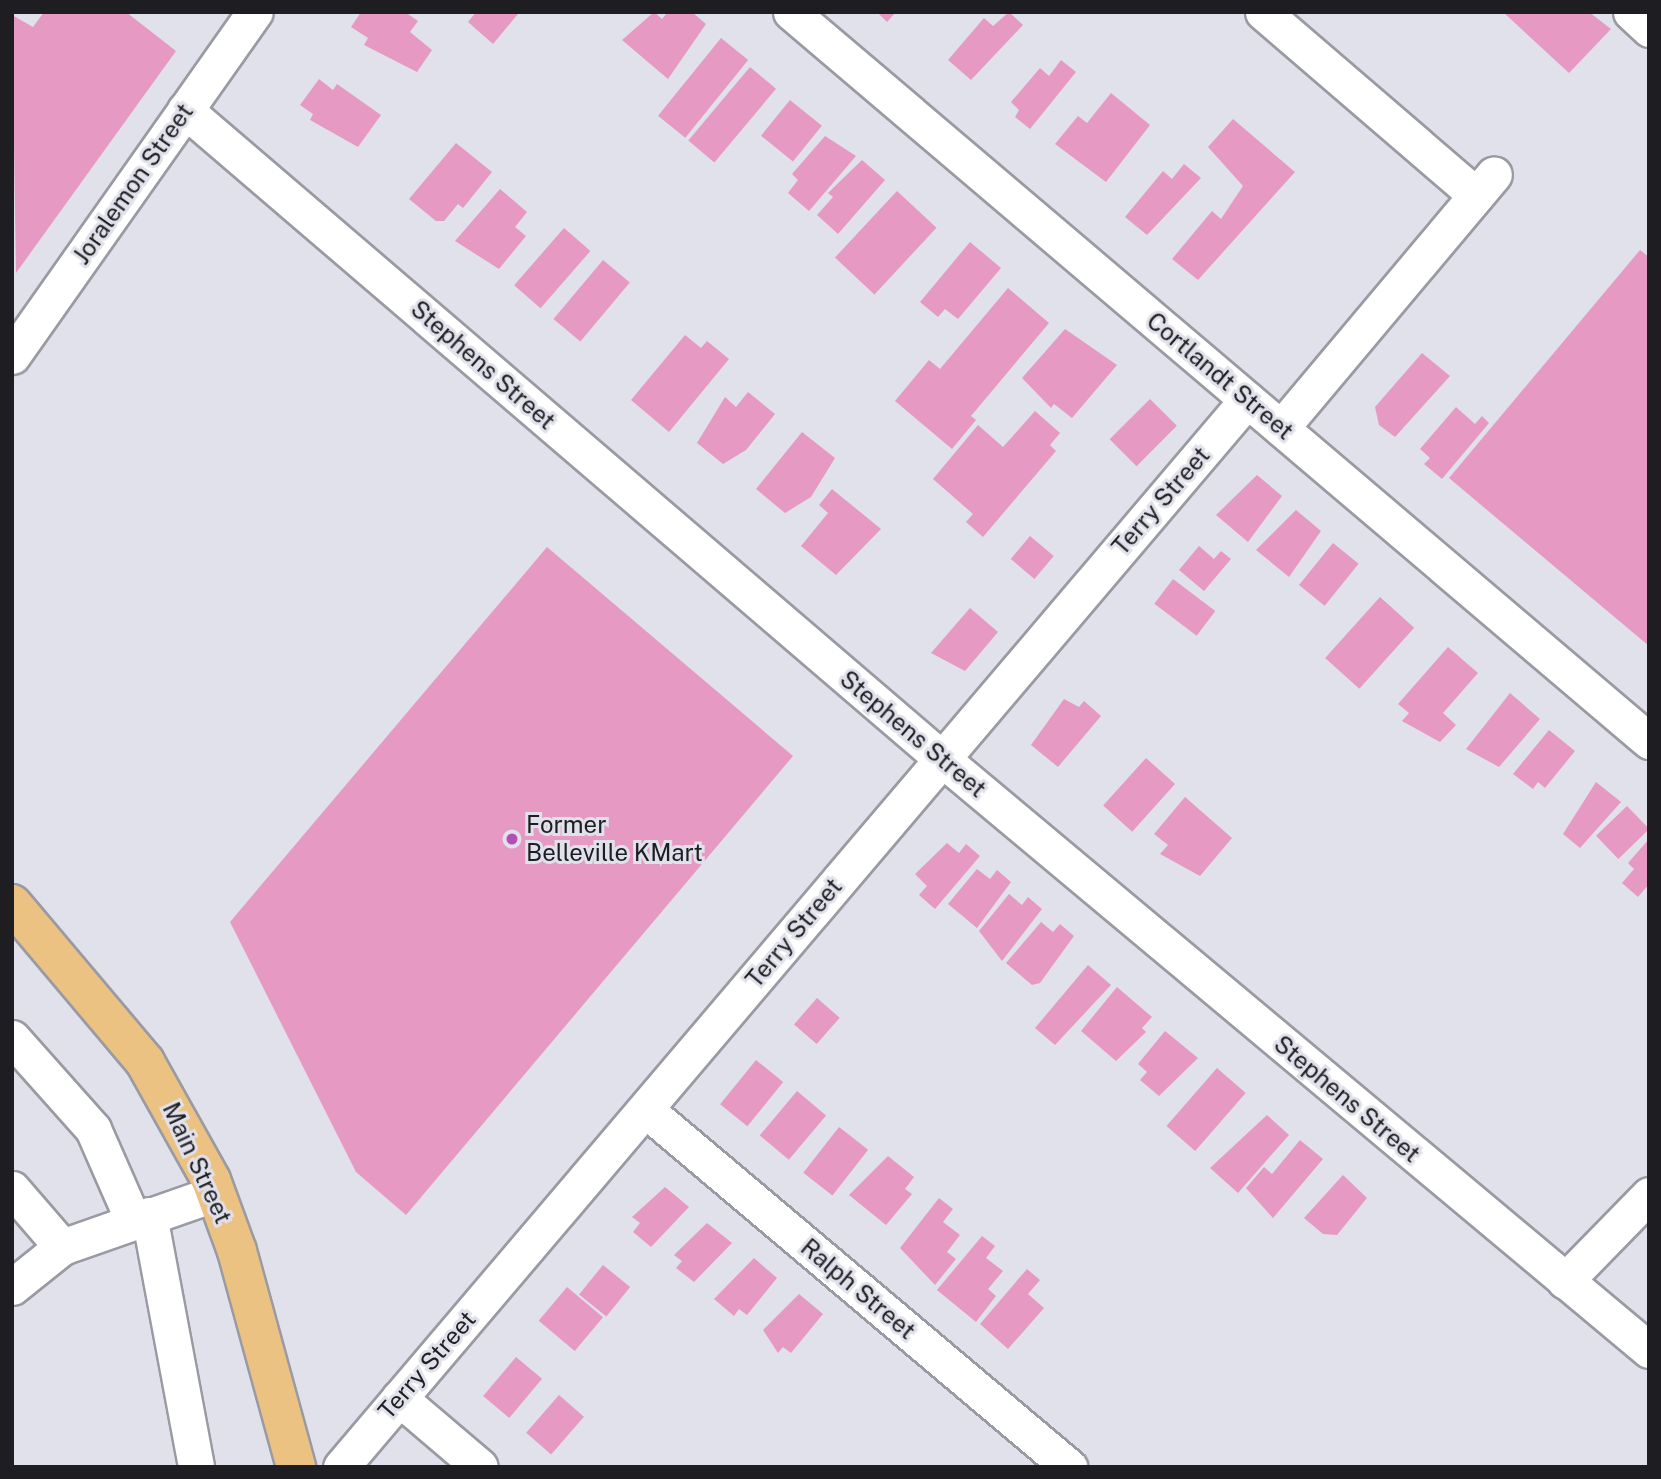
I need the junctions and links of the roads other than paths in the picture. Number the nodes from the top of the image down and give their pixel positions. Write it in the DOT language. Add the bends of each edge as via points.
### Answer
graph roads {
  1 [pos="791,12"];
  2 [pos="1263,12"];
  3 [pos="1631,12"];
  4 [pos="240,18"];
  5 [pos="1649,29"];
  6 [pos="185,110"];
  7 [pos="17,339"];
  8 [pos="1247,400"];
  9 [pos="1281,428"];
  10 [pos="1649,741"];
  11 [pos="941,758"];
  12 [pos="12,904"];
  13 [pos="12,1038"];
  14 [pos="646,1110"];
  15 [pos="12,1189"];
  16 [pos="216,1193"];
  17 [pos="1649,1195"];
  18 [pos="141,1217"];
  19 [pos="62,1247"];
  20 [pos="1565,1281"];
  21 [pos="12,1287"];
  22 [pos="1649,1350"];
  23 [pos="399,1398"];
  24 [pos="196,1467"];
  25 [pos="296,1467"];
  26 [pos="341,1467"];
  27 [pos="481,1467"];
  28 [pos="1069,1467"];
  1 -- 8 [label="street, Cortlandt Street"];
  2 -- 9 [label="street" via="1485,184"];
  3 -- 5 [label="street"];
  4 -- 6 [label="street, Joralemon Street"];
  6 -- 7 [label="street, Joralemon Street"];
  6 -- 11 [label="street, Stephens Street"];
  8 -- 9 [label="street, Cortlandt Street"];
  8 -- 11 [label="street, Terry Street"];
  9 -- 10 [label="street, Cortlandt Street"];
  11 -- 14 [label="street, Terry Street"];
  11 -- 20 [label="street, Stephens Street"];
  12 -- 16 [label="main road, Main Street" via="145,1062"];
  13 -- 18 [label="street" via="93,1129"];
  14 -- 23 [label="street, Terry Street"];
  14 -- 28 [label="street, Ralph Street"];
  15 -- 19 [label="street"];
  16 -- 18 [label="street"];
  16 -- 25 [label="main road, Main Street"];
  17 -- 20 [label="street"];
  18 -- 19 [label="street"];
  18 -- 24 [label="street" via="199,1455"];
  19 -- 21 [label="street"];
  20 -- 22 [label="street, Stephens Street"];
  23 -- 26 [label="street, Terry Street"];
  23 -- 27 [label="street"];
}
